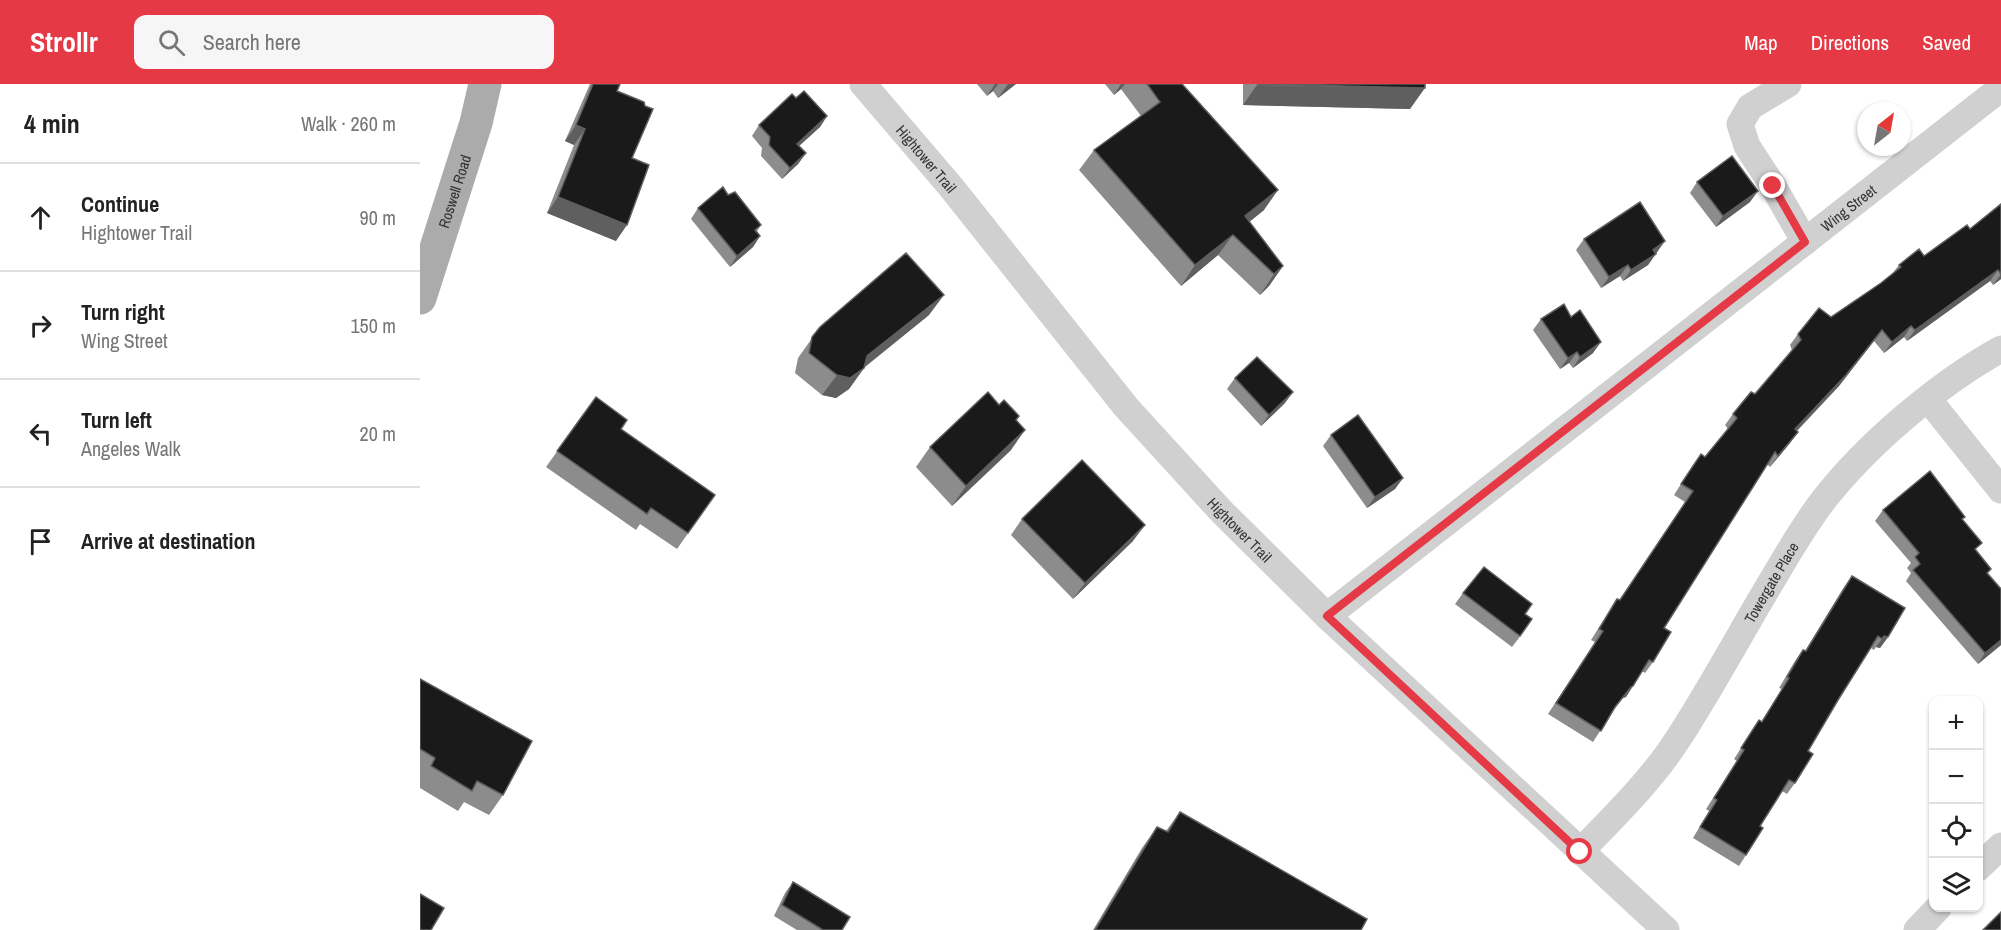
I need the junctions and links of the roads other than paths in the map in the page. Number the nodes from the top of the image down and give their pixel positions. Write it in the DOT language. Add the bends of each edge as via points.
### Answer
graph roads {
  1 [pos="485,84"];
  2 [pos="863,84"];
  3 [pos="1788,84"];
  4 [pos="2001,88"];
  5 [pos="1805,242"];
  6 [pos="420,298"];
  7 [pos="2001,349"];
  8 [pos="1928,399"];
  9 [pos="2001,490"];
  10 [pos="1327,616"];
  11 [pos="2001,846"];
  12 [pos="1580,852"];
  13 [pos="1983,863"];
  14 [pos="1934,912"];
  15 [pos="1666,930"];
  16 [pos="1917,930"];
  1 -- 6 [label="main road, Roswell Road"];
  2 -- 10 [label="street, Hightower Trail" via="951,187 1126,407 1222,512"];
  3 -- 5 [label="street" via="1750,107 1740,124 1747,146"];
  4 -- 5 [label="street, Wing Street"];
  5 -- 10 [label="street, Wing Street"];
  7 -- 8 [label="street, Towergate Place"];
  8 -- 9 [label="street"];
  8 -- 12 [label="street, Towergate Place" via="1868,450 1822,501 1677,740 1631,799"];
  10 -- 12 [label="street, Hightower Trail"];
  11 -- 13 [label="street"];
  12 -- 15 [label="street, Hightower Trail"];
  14 -- 16 [label="street"];
}
